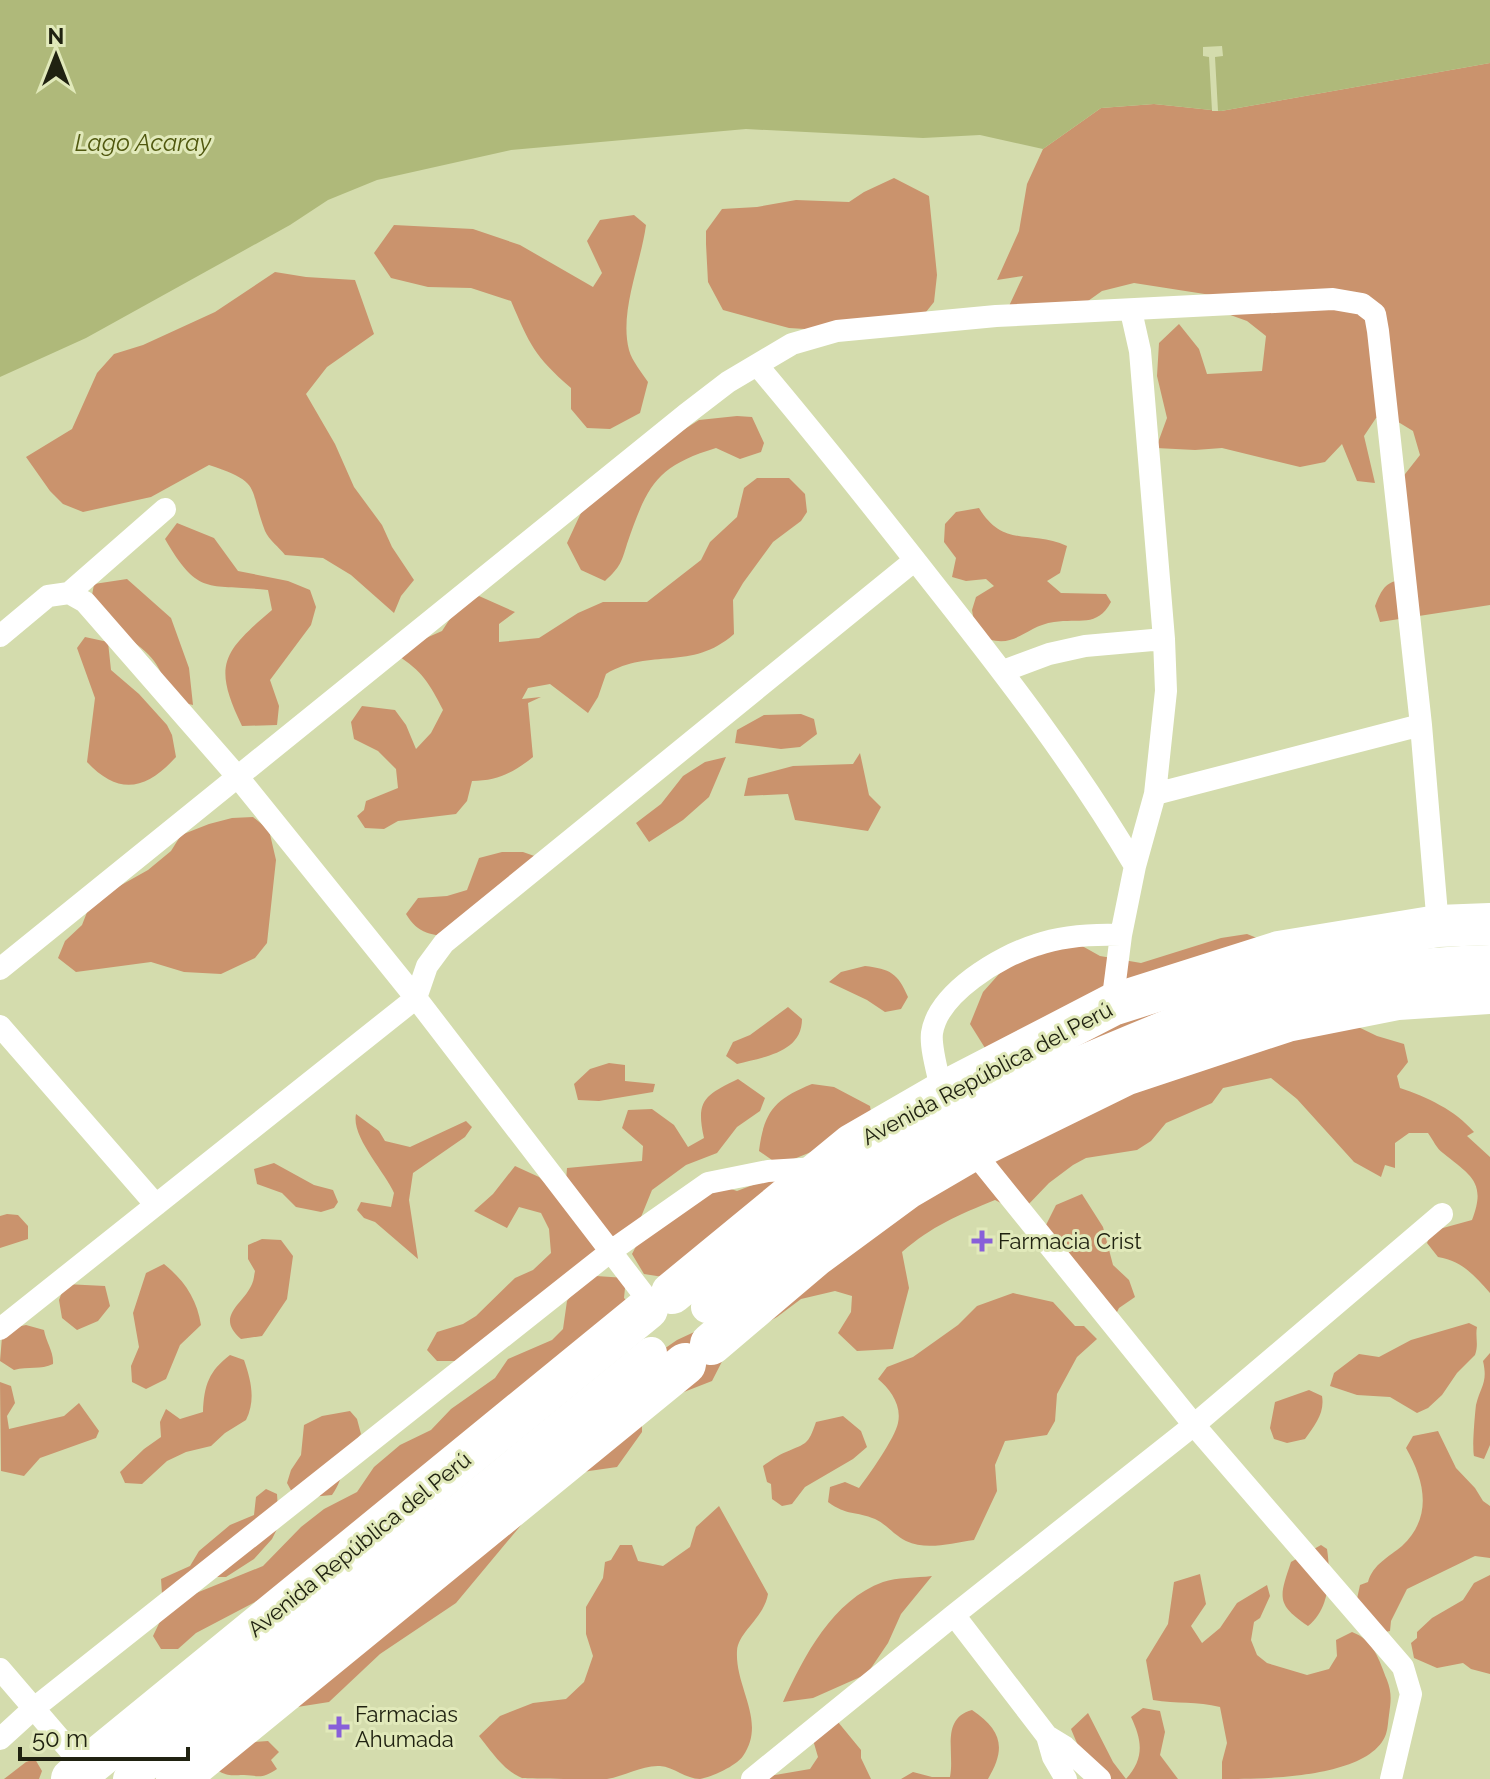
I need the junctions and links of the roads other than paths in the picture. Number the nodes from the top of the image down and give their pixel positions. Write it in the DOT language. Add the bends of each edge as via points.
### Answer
graph roads {
  1 [pos="1131,311"];
  2 [pos="757,365"];
  3 [pos="165,509"];
  4 [pos="915,560"];
  5 [pos="69,593"];
  6 [pos="0,636"];
  7 [pos="1164,639"];
  8 [pos="1003,671"];
  9 [pos="1421,725"];
  10 [pos="237,776"];
  11 [pos="1155,794"];
  12 [pos="1135,866"];
  13 [pos="1490,924"];
  14 [pos="1438,926"];
  15 [pos="1121,935"];
  16 [pos="1490,961"];
  17 [pos="0,969"];
  18 [pos="1490,993"];
  19 [pos="416,998"];
  20 [pos="1112,1005"];
  21 [pos="0,1026"];
  22 [pos="942,1093"];
  23 [pos="972,1150"];
  24 [pos="825,1168"];
  25 [pos="156,1205"];
  26 [pos="1442,1214"];
  27 [pos="611,1251"];
  28 [pos="675,1325"];
  29 [pos="0,1329"];
  30 [pos="1194,1425"];
  31 [pos="954,1615"];
  32 [pos="0,1669"];
  33 [pos="33,1709"];
  34 [pos="1047,1736"];
  35 [pos="0,1739"];
  36 [pos="78,1773"];
  37 [pos="129,1779"];
  38 [pos="177,1779"];
  39 [pos="752,1779"];
  40 [pos="1066,1779"];
  41 [pos="1100,1779"];
  42 [pos="1391,1779"];
  1 -- 2 [label="street" via="996,316 837,331 792,344"];
  1 -- 7 [label="street" via="1140,351"];
  1 -- 9 [label="street" via="1333,299 1362,304 1375,314"];
  2 -- 4 [label="street"];
  2 -- 10 [label="street" via="685,415"];
  3 -- 5 [label="street"];
  4 -- 8 [label="street"];
  4 -- 19 [label="street" via="444,943 427,966"];
  5 -- 6 [label="street" via="48,596"];
  5 -- 10 [label="street" via="85,602"];
  7 -- 8 [label="street" via="1085,646"];
  7 -- 11 [label="street" via="1166,691"];
  8 -- 12 [label="street" via="1098,803"];
  9 -- 11 [label="street"];
  9 -- 14 [label="street"];
  10 -- 17 [label="street"];
  10 -- 19 [label="street"];
  11 -- 12 [label="street"];
  12 -- 15 [label="street"];
  13 -- 14 [label="highway, Avenida República del Perú"];
  14 -- 20 [label="highway, Avenida República del Perú" via="1279,952"];
  15 -- 20 [label="street"];
  15 -- 22 [label="street" via="1035,945 990,966 958,990 939,1011 932,1035"];
  16 -- 28 [label="street" via="1430,963 1238,1000 1048,1075 889,1162"];
  18 -- 23 [label="highway, Avenida República del Perú" via="1398,999 1287,1021 1127,1074"];
  19 -- 25 [label="street"];
  19 -- 27 [label="street"];
  20 -- 22 [label="highway, Avenida República del Perú"];
  21 -- 25 [label="street"];
  22 -- 24 [label="highway, Avenida República del Perú" via="852,1145"];
  23 -- 28 [label="highway, Avenida República del Perú" via="907,1188 816,1255"];
  23 -- 30 [label="street"];
  24 -- 27 [label="street" via="768,1171 708,1183"];
  24 -- 28 [label="highway, Avenida República del Perú"];
  25 -- 29 [label="street"];
  26 -- 30 [label="street"];
  27 -- 28 [label="street"];
  27 -- 33 [label="street"];
  28 -- 36 [label="highway, Avenida República del Perú"];
  28 -- 37 [label="street"];
  28 -- 38 [label="highway, Avenida República del Perú"];
  30 -- 31 [label="street"];
  30 -- 42 [label="street" via="1403,1667 1411,1694"];
  31 -- 34 [label="street"];
  31 -- 39 [label="street"];
  32 -- 33 [label="street"];
  33 -- 35 [label="street"];
  33 -- 36 [label="street"];
  34 -- 40 [label="street"];
  34 -- 41 [label="street"];
}
